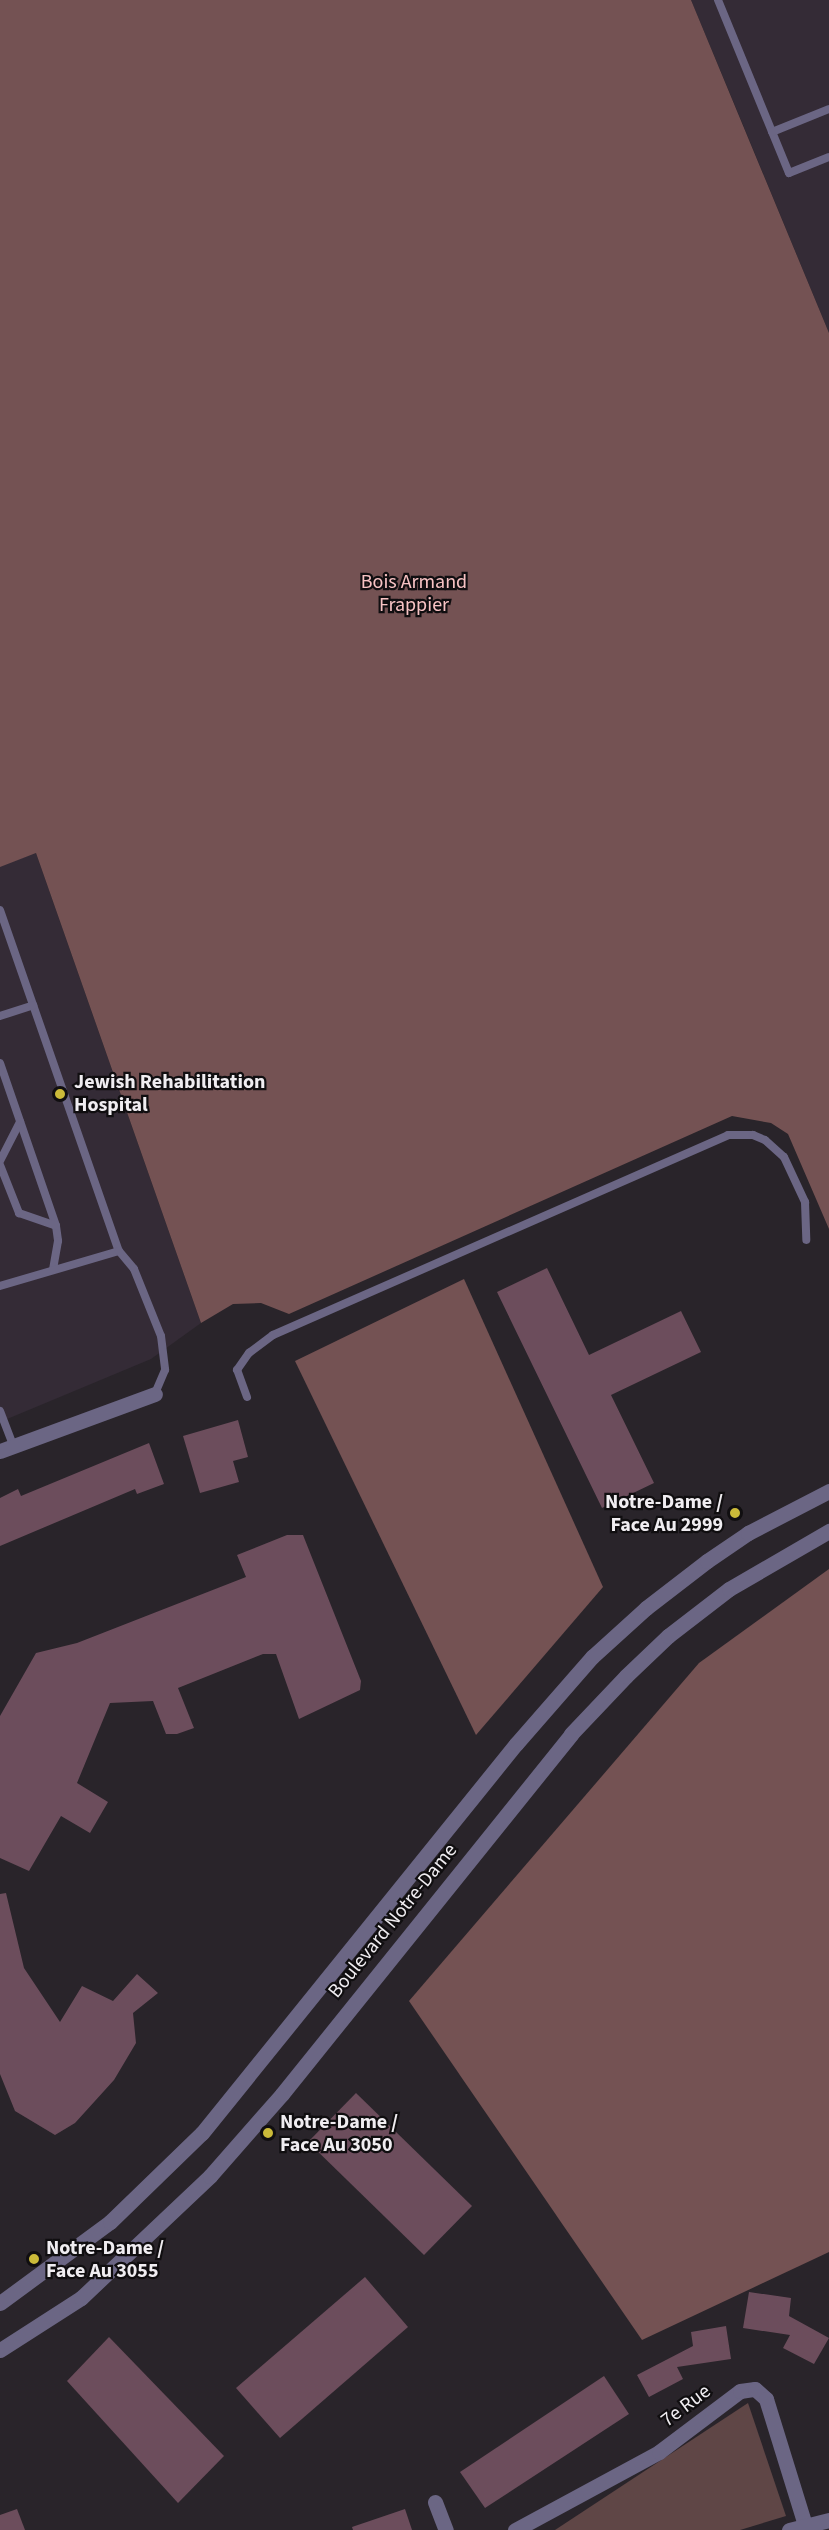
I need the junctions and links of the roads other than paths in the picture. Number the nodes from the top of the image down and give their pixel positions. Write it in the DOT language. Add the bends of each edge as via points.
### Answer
graph roads {
  1 [pos="718,0"];
  2 [pos="829,109"];
  3 [pos="772,132"];
  4 [pos="829,157"];
  5 [pos="0,910"];
  6 [pos="33,1005"];
  7 [pos="0,1017"];
  8 [pos="0,1063"];
  9 [pos="20,1122"];
  10 [pos="0,1163"];
  11 [pos="56,1226"];
  12 [pos="806,1240"];
  13 [pos="119,1251"];
  14 [pos="53,1268"];
  15 [pos="0,1286"];
  16 [pos="155,1394"];
  17 [pos="247,1397"];
  18 [pos="0,1411"];
  19 [pos="6,1448"];
  20 [pos="829,1491"];
  21 [pos="829,1531"];
  22 [pos="0,2303"];
  23 [pos="0,2350"];
  24 [pos="435,2502"];
  25 [pos="829,2520"];
  26 [pos="805,2525"];
  27 [pos="446,2530"];
  28 [pos="515,2530"];
  29 [pos="789,2530"];
  1 -- 3 [label="lane"];
  2 -- 3 [label="lane"];
  3 -- 4 [label="lane" via="789,173"];
  5 -- 6 [label="lane"];
  6 -- 7 [label="lane"];
  6 -- 13 [label="lane"];
  8 -- 9 [label="lane"];
  9 -- 10 [label="lane"];
  9 -- 11 [label="lane"];
  10 -- 11 [label="lane" via="19,1213"];
  11 -- 14 [label="lane" via="58,1241"];
  12 -- 17 [label="lane" via="805,1202 783,1157 765,1140 753,1135 728,1135 273,1335 249,1353 237,1370"];
  13 -- 14 [label="lane" via="64,1269"];
  13 -- 16 [label="lane" via="134,1269 161,1336 165,1370"];
  14 -- 15 [label="lane"];
  16 -- 19 [label="street"];
  18 -- 19 [label="lane"];
  20 -- 22 [label="street, Boulevard Notre-Dame" via="755,1529 707,1561 646,1608 592,1657 528,1729 202,2133 111,2222"];
  21 -- 23 [label="street, Boulevard Notre-Dame" via="722,1594 668,1636 608,1693 224,2162 88,2292 48,2322"];
  24 -- 27 [label="street"];
  25 -- 26 [label="street"];
  26 -- 28 [label="street, 7e Rue" via="766,2399 755,2389 740,2391 659,2452"];
  26 -- 29 [label="street"];
}
